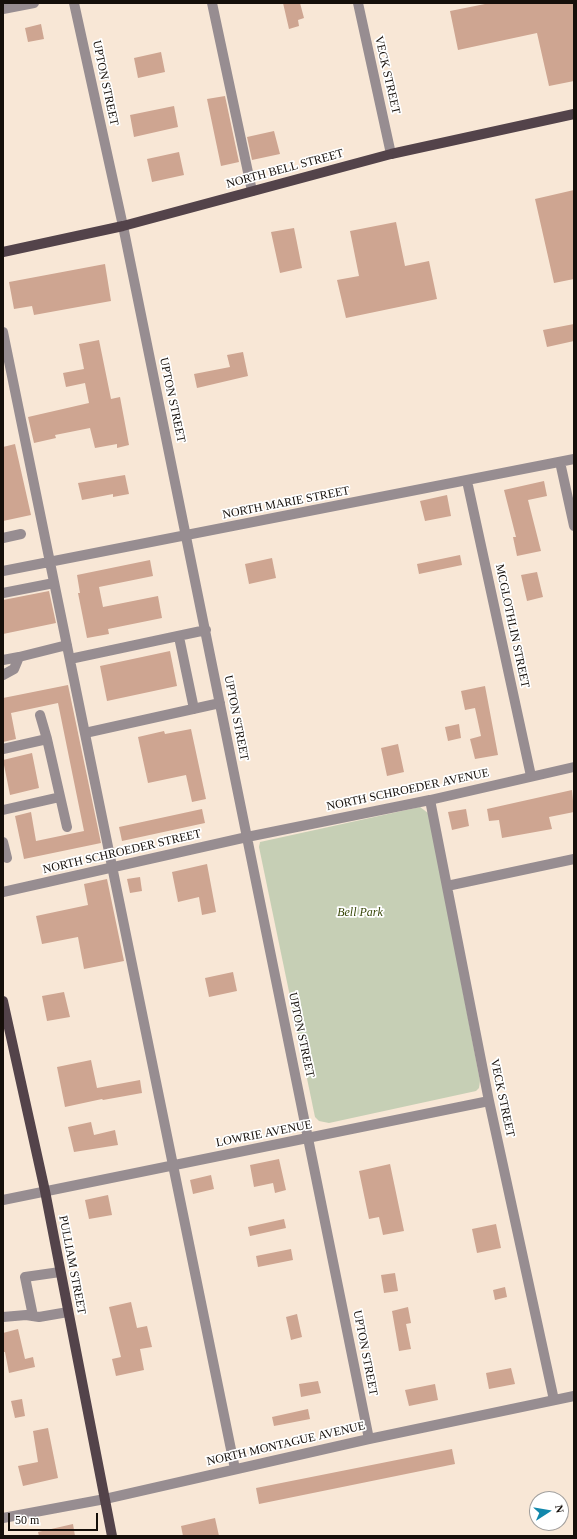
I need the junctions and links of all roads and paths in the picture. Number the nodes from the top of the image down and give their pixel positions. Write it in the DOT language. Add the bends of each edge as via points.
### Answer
graph roads {
  1 [pos="34,3"];
  2 [pos="74,3"];
  3 [pos="212,3"];
  4 [pos="358,3"];
  5 [pos="3,9"];
  6 [pos="574,114"];
  7 [pos="391,154"];
  8 [pos="252,191"];
  9 [pos="123,226"];
  10 [pos="3,252"];
  11 [pos="3,332"];
  12 [pos="574,459"];
  13 [pos="560,462"];
  14 [pos="467,481"];
  15 [pos="574,526"];
  16 [pos="21,534"];
  17 [pos="187,536"];
  18 [pos="3,538"];
  19 [pos="50,562"];
  20 [pos="3,571"];
  21 [pos="54,584"];
  22 [pos="3,594"];
  23 [pos="206,630"];
  24 [pos="178,637"];
  25 [pos="67,645"];
  26 [pos="19,657"];
  27 [pos="70,659"];
  28 [pos="3,660"];
  29 [pos="3,675"];
  30 [pos="220,703"];
  31 [pos="194,709"];
  32 [pos="40,715"];
  33 [pos="85,733"];
  34 [pos="46,739"];
  35 [pos="3,749"];
  36 [pos="574,767"];
  37 [pos="531,776"];
  38 [pos="60,797"];
  39 [pos="430,800"];
  40 [pos="3,810"];
  41 [pos="67,827"];
  42 [pos="247,837"];
  43 [pos="3,842"];
  44 [pos="7,858"];
  45 [pos="574,859"];
  46 [pos="112,867"];
  47 [pos="447,886"];
  48 [pos="3,892"];
  49 [pos="3,1001"];
  50 [pos="489,1101"];
  51 [pos="308,1138"];
  52 [pos="173,1165"];
  53 [pos="45,1191"];
  54 [pos="3,1200"];
  55 [pos="60,1272"];
  56 [pos="68,1312"];
  57 [pos="33,1316"];
  58 [pos="3,1317"];
  59 [pos="574,1396"];
  60 [pos="554,1400"];
  61 [pos="369,1439"];
  62 [pos="235,1469"];
  63 [pos="104,1499"];
  64 [pos="3,1518"];
  65 [pos="112,1536"];
  1 -- 5 [label="street"];
  2 -- 9 [label="street, UPTON STREET"];
  3 -- 8 [label="street"];
  4 -- 7 [label="street, VECK STREET"];
  6 -- 7 [label="main road, NORTH BELL STREET"];
  7 -- 8 [label="main road, NORTH BELL STREET"];
  8 -- 9 [label="main road, NORTH BELL STREET"];
  9 -- 10 [label="main road, NORTH BELL STREET"];
  9 -- 17 [label="street, UPTON STREET"];
  11 -- 19 [label="street"];
  12 -- 13 [label="street, NORTH MARIE STREET"];
  13 -- 14 [label="street, NORTH MARIE STREET"];
  13 -- 15 [label="street"];
  14 -- 17 [label="street, NORTH MARIE STREET"];
  14 -- 37 [label="street, MCGLOTHLIN STREET"];
  16 -- 18 [label="street"];
  17 -- 19 [label="street, NORTH MARIE STREET"];
  17 -- 23 [label="street, UPTON STREET"];
  19 -- 20 [label="street, NORTH MARIE STREET"];
  19 -- 21 [label="street"];
  21 -- 22 [label="street"];
  21 -- 25 [label="street"];
  23 -- 24 [label="street"];
  23 -- 30 [label="street, UPTON STREET"];
  24 -- 27 [label="street"];
  24 -- 31 [label="street"];
  25 -- 26 [label="street"];
  25 -- 27 [label="street"];
  26 -- 28 [label="street"];
  26 -- 29 [label="street" via="14,669"];
  27 -- 33 [label="street"];
  30 -- 31 [label="street"];
  30 -- 42 [label="street, UPTON STREET"];
  31 -- 33 [label="street"];
  32 -- 34 [label="street"];
  33 -- 46 [label="street"];
  34 -- 35 [label="street"];
  34 -- 38 [label="street"];
  36 -- 37 [label="street, NORTH SCHROEDER AVENUE"];
  37 -- 39 [label="street, NORTH SCHROEDER AVENUE"];
  38 -- 40 [label="street"];
  38 -- 41 [label="street"];
  39 -- 42 [label="street, NORTH SCHROEDER AVENUE"];
  39 -- 47 [label="street, VECK STREET"];
  42 -- 46 [label="street, NORTH SCHROEDER STREET"];
  42 -- 51 [label="street, UPTON STREET"];
  43 -- 44 [label="street"];
  45 -- 47 [label="street"];
  46 -- 48 [label="street, NORTH SCHROEDER STREET"];
  46 -- 52 [label="street"];
  47 -- 50 [label="street, VECK STREET"];
  49 -- 53 [label="main road, PULLIAM STREET"];
  50 -- 51 [label="street, LOWRIE AVENUE"];
  50 -- 60 [label="street, VECK STREET"];
  51 -- 52 [label="street, LOWRIE AVENUE"];
  51 -- 61 [label="street, UPTON STREET"];
  52 -- 53 [label="street, LOWRIE AVENUE"];
  52 -- 62 [label="street"];
  53 -- 54 [label="street, LOWRIE AVENUE"];
  53 -- 55 [label="main road, PULLIAM STREET"];
  55 -- 56 [label="main road, PULLIAM STREET"];
  55 -- 57 [label="street" via="26,1277"];
  56 -- 57 [label="street"];
  56 -- 63 [label="main road, PULLIAM STREET"];
  57 -- 58 [label="street"];
  59 -- 60 [label="street, NORTH MONTAGUE AVENUE"];
  60 -- 61 [label="street, NORTH MONTAGUE AVENUE"];
  61 -- 62 [label="street, NORTH MONTAGUE AVENUE"];
  62 -- 63 [label="street, NORTH MONTAGUE AVENUE"];
  63 -- 64 [label="street, NORTH MONTAGUE AVENUE"];
  63 -- 65 [label="main road, PULLIAM STREET"];
}
